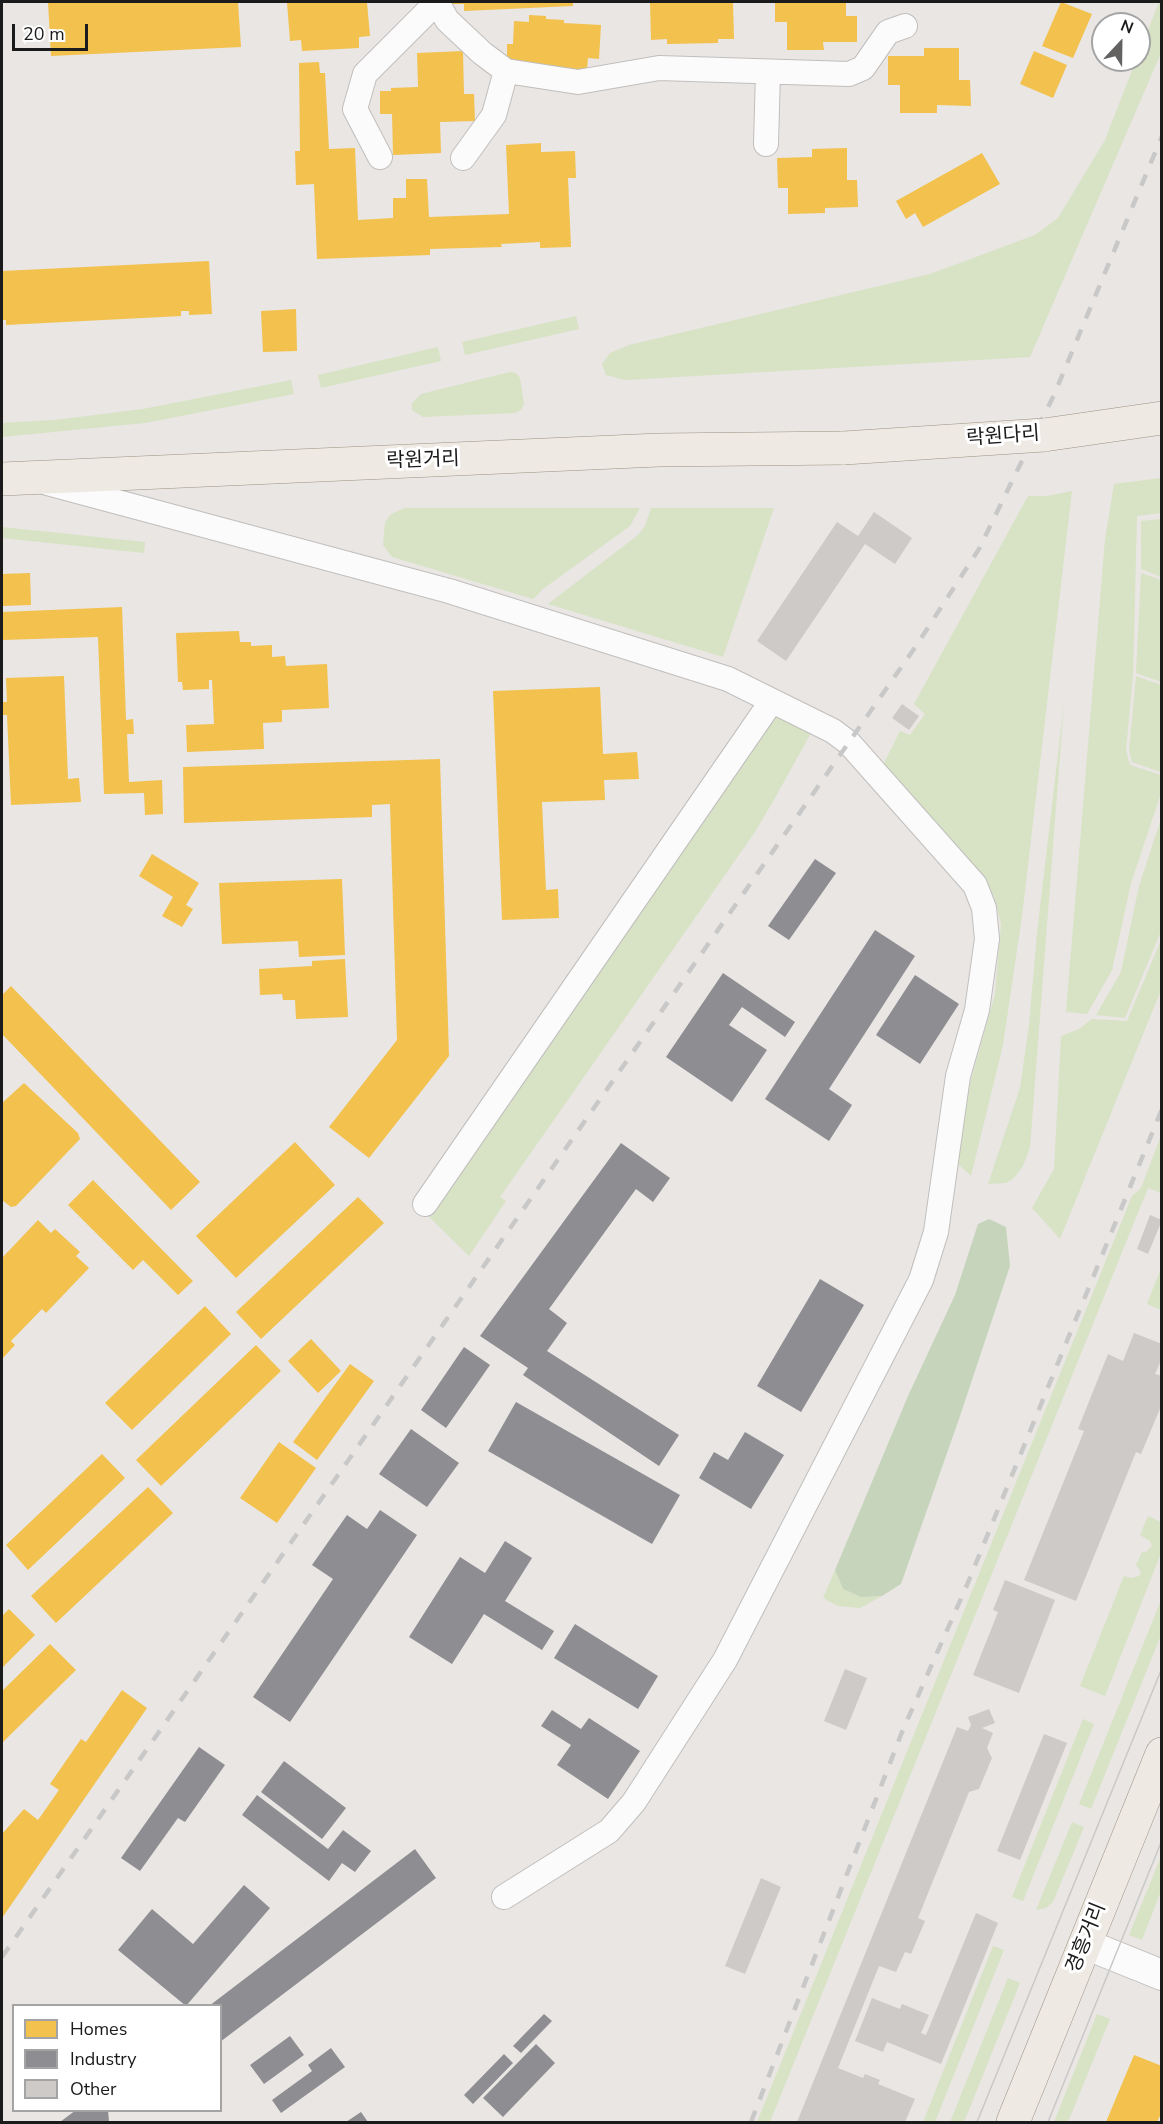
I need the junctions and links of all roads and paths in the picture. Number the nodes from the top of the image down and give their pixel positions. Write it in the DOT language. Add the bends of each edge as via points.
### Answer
graph roads {
  1 [pos="437,2"];
  2 [pos="905,26"];
  3 [pos="506,71"];
  4 [pos="768,72"];
  5 [pos="766,144"];
  6 [pos="380,157"];
  7 [pos="464,158"];
  8 [pos="1161,418"];
  9 [pos="844,448"];
  10 [pos="14,478"];
  11 [pos="771,702"];
  12 [pos="425,1204"];
  13 [pos="1161,1754"];
  14 [pos="504,1897"];
  15 [pos="1085,1944"];
  16 [pos="1161,1975"];
  17 [pos="1013,2122"];
  1 -- 3 [label="street" via="447,20"];
  1 -- 6 [label="street" via="364,74 355,109"];
  2 -- 4 [label="street" via="888,32 863,68 849,74"];
  3 -- 4 [label="street" via="578,82 659,68"];
  3 -- 7 [label="street" via="495,115"];
  4 -- 5 [label="street"];
  8 -- 9 [label="main road, 락원다리, bridge" via="1044,435"];
  9 -- 10 [label="main road, 락원거리" via="659,450"];
  10 -- 11 [label="street" via="449,591 728,679"];
  11 -- 12 [label="street"];
  11 -- 14 [label="street" via="834,730 861,753 975,885 984,908 984,963 977,1010 958,1076 936,1232 921,1280 725,1660 634,1803 609,1831"];
  13 -- 15 [label="main road, 경흥거리"];
  15 -- 16 [label="street"];
  15 -- 17 [label="main road, 경흥거리"];
}
